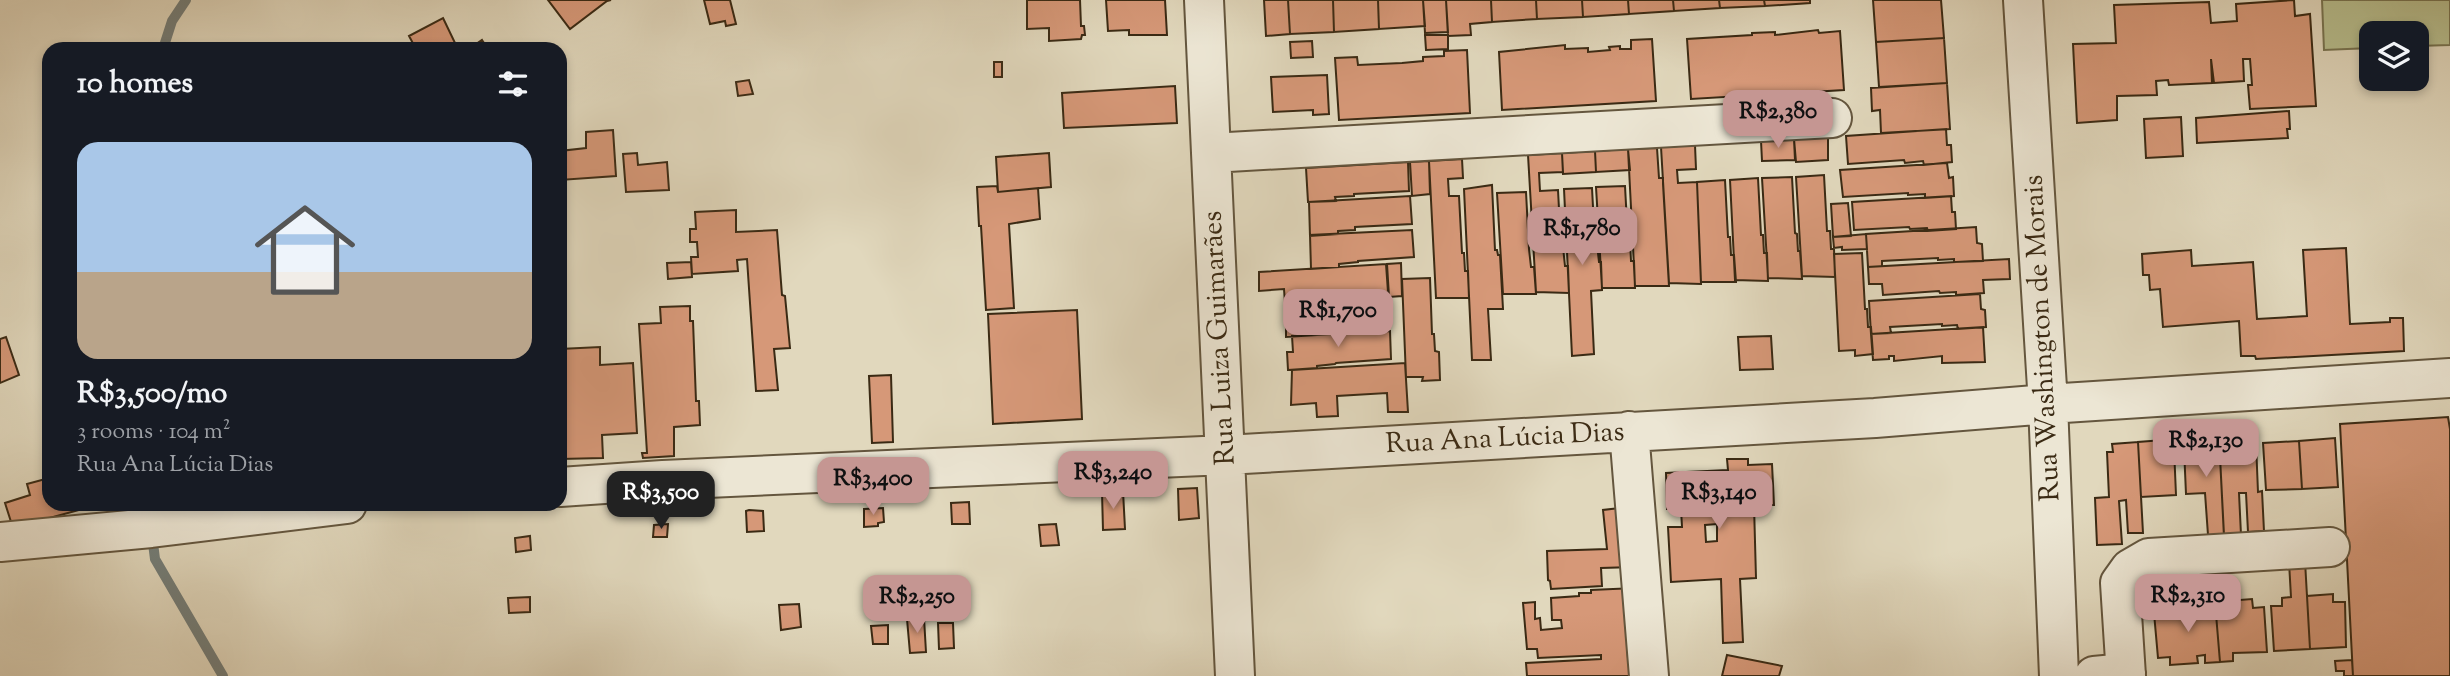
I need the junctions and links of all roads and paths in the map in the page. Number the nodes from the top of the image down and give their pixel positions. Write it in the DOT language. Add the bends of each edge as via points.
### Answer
graph roads {
  1 [pos="1204,0"];
  2 [pos="2023,0"];
  3 [pos="1832,118"];
  4 [pos="1211,153"];
  5 [pos="2450,378"];
  6 [pos="2048,404"];
  7 [pos="1629,431"];
  8 [pos="1226,456"];
  9 [pos="567,487"];
  10 [pos="288,511"];
  11 [pos="0,542"];
  12 [pos="2330,547"];
  13 [pos="2115,675"];
  14 [pos="1235,676"];
  15 [pos="1649,676"];
  16 [pos="2059,676"];
  1 -- 4 [label="street, Rua Luiza Guimarães"];
  2 -- 6 [label="street, Rua Washington de Morais"];
  3 -- 4 [label="street"];
  4 -- 8 [label="street, Rua Luiza Guimarães"];
  5 -- 6 [label="street, Rua Ana Lúcia Dias"];
  6 -- 7 [label="street, Rua Ana Lúcia Dias"];
  6 -- 16 [label="street, Rua Washington de Morais"];
  7 -- 8 [label="street, Rua Ana Lúcia Dias"];
  7 -- 15 [label="street"];
  8 -- 9 [label="street, Rua Ana Lúcia Dias"];
  8 -- 14 [label="street, Rua Luiza Guimarães"];
  10 -- 11 [label="street"];
  12 -- 13 [label="street" via="2149,558 2130,569 2120,583"];
}
